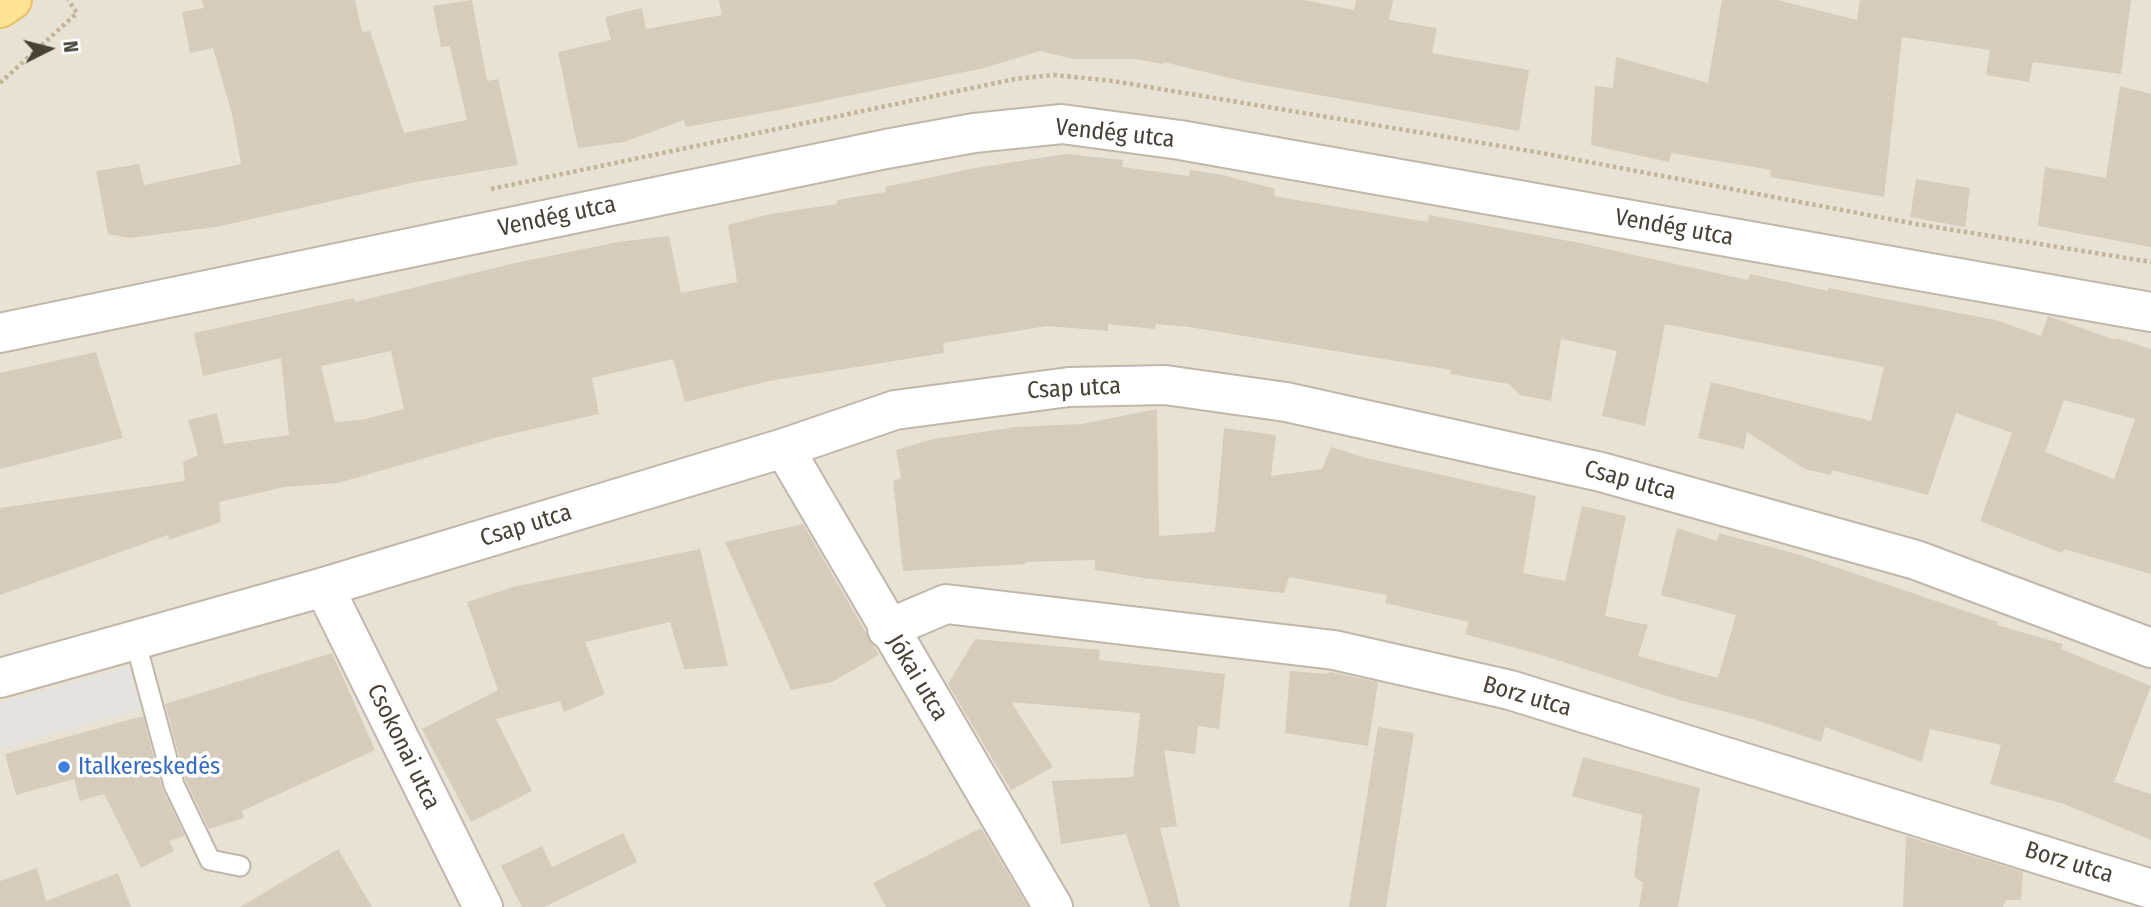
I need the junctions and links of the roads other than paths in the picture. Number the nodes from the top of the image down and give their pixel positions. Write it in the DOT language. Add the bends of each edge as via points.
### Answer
graph roads {
  1 [pos="12,0"];
  2 [pos="0,8"];
  3 [pos="2151,312"];
  4 [pos="0,333"];
  5 [pos="785,448"];
  6 [pos="324,587"];
  7 [pos="887,629"];
  8 [pos="135,640"];
  9 [pos="2151,648"];
  10 [pos="0,678"];
  11 [pos="240,866"];
  12 [pos="2151,889"];
  13 [pos="483,907"];
  14 [pos="1053,907"];
  1 -- 2 [label="main road"];
  3 -- 4 [label="street, Vendég utca" via="1180,140 1062,124 886,149"];
  5 -- 6 [label="street, Csap utca"];
  5 -- 7 [label="street, Jókai utca"];
  5 -- 9 [label="street, Csap utca" via="895,410 1069,387 1165,385 1286,401 1601,472 1916,561"];
  6 -- 8 [label="street, Csap utca"];
  6 -- 13 [label="street, Csokonai utca"];
  7 -- 12 [label="street, Borz utca" via="946,604 1334,650 1510,690"];
  7 -- 14 [label="street, Jókai utca"];
  8 -- 10 [label="street, Csap utca"];
  8 -- 11 [label="lane" via="173,785 210,860"];
}
